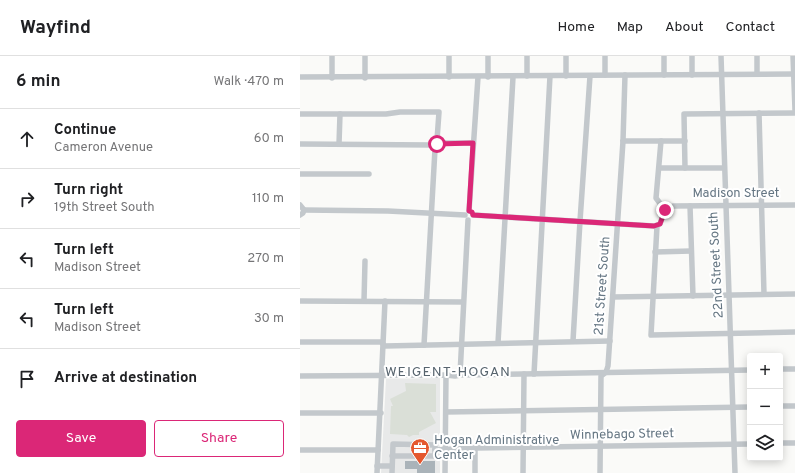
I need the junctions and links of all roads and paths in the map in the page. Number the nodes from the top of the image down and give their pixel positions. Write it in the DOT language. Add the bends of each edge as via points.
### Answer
graph roads {
  1 [pos="332,56"];
  2 [pos="365,56"];
  3 [pos="449,56"];
  4 [pos="488,56"];
  5 [pos="527,56"];
  6 [pos="566,56"];
  7 [pos="605,56"];
  8 [pos="664,56"];
  9 [pos="692,56"];
  10 [pos="721,56"];
  11 [pos="757,56"];
  12 [pos="793,56"];
  13 [pos="758,74"];
  14 [pos="794,74"];
  15 [pos="605,75"];
  16 [pos="625,75"];
  17 [pos="664,75"];
  18 [pos="692,75"];
  19 [pos="722,75"];
  20 [pos="514,76"];
  21 [pos="527,76"];
  22 [pos="550,76"];
  23 [pos="566,76"];
  24 [pos="590,76"];
  25 [pos="449,77"];
  26 [pos="478,77"];
  27 [pos="488,77"];
  28 [pos="300,78"];
  29 [pos="332,78"];
  30 [pos="365,78"];
  31 [pos="795,111"];
  32 [pos="723,113"];
  33 [pos="759,113"];
  34 [pos="300,114"];
  35 [pos="340,114"];
  36 [pos="661,141"];
  37 [pos="685,141"];
  38 [pos="623,142"];
  39 [pos="473,143"];
  40 [pos="300,144"];
  41 [pos="339,144"];
  42 [pos="437,144"];
  43 [pos="659,168"];
  44 [pos="685,168"];
  45 [pos="724,168"];
  46 [pos="300,174"];
  47 [pos="369,174"];
  48 [pos="725,205"];
  49 [pos="762,205"];
  50 [pos="795,205"];
  51 [pos="690,206"];
  52 [pos="301,210"];
  53 [pos="665,210"];
  54 [pos="431,213"];
  55 [pos="469,215"];
  56 [pos="506,217"];
  57 [pos="543,220"];
  58 [pos="580,222"];
  59 [pos="618,224"];
  60 [pos="657,226"];
  61 [pos="691,251"];
  62 [pos="655,252"];
  63 [pos="365,261"];
  64 [pos="764,294"];
  65 [pos="795,294"];
  66 [pos="730,295"];
  67 [pos="693,296"];
  68 [pos="613,297"];
  69 [pos="653,297"];
  70 [pos="300,301"];
  71 [pos="364,301"];
  72 [pos="385,301"];
  73 [pos="427,301"];
  74 [pos="463,302"];
  75 [pos="731,332"];
  76 [pos="795,332"];
  77 [pos="573,341"];
  78 [pos="610,341"];
  79 [pos="300,342"];
  80 [pos="498,342"];
  81 [pos="536,342"];
  82 [pos="383,344"];
  83 [pos="461,344"];
  84 [pos="424,345"];
  85 [pos="783,369"];
  86 [pos="795,369"];
  87 [pos="732,370"];
  88 [pos="747,370"];
  89 [pos="606,372"];
  90 [pos="524,374"];
  91 [pos="534,374"];
  92 [pos="446,375"];
  93 [pos="460,375"];
  94 [pos="300,376"];
  95 [pos="381,376"];
  96 [pos="783,406"];
  97 [pos="795,406"];
  98 [pos="734,407"];
  99 [pos="747,407"];
  100 [pos="601,410"];
  101 [pos="523,411"];
  102 [pos="446,412"];
  103 [pos="300,413"];
  104 [pos="381,414"];
  105 [pos="783,443"];
  106 [pos="795,443"];
  107 [pos="734,444"];
  108 [pos="747,444"];
  109 [pos="600,446"];
  110 [pos="523,447"];
  111 [pos="475,448"];
  112 [pos="446,449"];
  113 [pos="300,450"];
  114 [pos="378,450"];
  115 [pos="435,450"];
  116 [pos="392,456"];
  117 [pos="377,466"];
  118 [pos="392,466"];
  119 [pos="377,473"];
  120 [pos="392,473"];
  121 [pos="446,473"];
  122 [pos="475,473"];
  123 [pos="523,473"];
  124 [pos="600,473"];
  125 [pos="735,473"];
  1 -- 29 [label="street"];
  2 -- 30 [label="street"];
  3 -- 25 [label="street"];
  4 -- 27 [label="street"];
  5 -- 21 [label="street"];
  6 -- 23 [label="street"];
  7 -- 15 [label="street"];
  8 -- 17 [label="street"];
  9 -- 18 [label="street"];
  10 -- 19 [label="street, 22nd Street South"];
  11 -- 13 [label="street"];
  12 -- 14 [label="street"];
  13 -- 14 [label="street"];
  13 -- 19 [label="street"];
  14 -- 31 [label="street"];
  15 -- 16 [label="street"];
  15 -- 24 [label="street"];
  16 -- 17 [label="street"];
  16 -- 38 [label="street, 21st Street South"];
  17 -- 18 [label="street"];
  18 -- 19 [label="street"];
  19 -- 32 [label="street, 22nd Street South"];
  20 -- 21 [label="street"];
  20 -- 27 [label="street"];
  20 -- 56 [label="street"];
  21 -- 22 [label="street"];
  22 -- 23 [label="street"];
  22 -- 57 [label="street"];
  23 -- 24 [label="street"];
  24 -- 58 [label="street"];
  25 -- 26 [label="street"];
  25 -- 30 [label="street"];
  26 -- 27 [label="street"];
  26 -- 39 [label="street"];
  28 -- 29 [label="street"];
  29 -- 30 [label="street"];
  31 -- 33 [label="street"];
  32 -- 33 [label="street"];
  32 -- 37 [label="street" via="684,114"];
  32 -- 45 [label="street, 22nd Street South"];
  33 -- 49 [label="street"];
  34 -- 35 [label="street"];
  35 -- 41 [label="street"];
  35 -- 42 [label="street" via="439,112"];
  36 -- 37 [label="street"];
  36 -- 38 [label="street"];
  36 -- 43 [label="street"];
  37 -- 44 [label="street"];
  38 -- 59 [label="street, 21st Street South"];
  39 -- 42 [label="street"];
  39 -- 55 [label="street"];
  40 -- 41 [label="street"];
  41 -- 42 [label="street"];
  42 -- 54 [label="street"];
  43 -- 44 [label="street"];
  43 -- 53 [label="street" via="656,198"];
  44 -- 45 [label="street"];
  45 -- 48 [label="street, 22nd Street South"];
  46 -- 47 [label="street"];
  48 -- 49 [label="street, Madison Street"];
  48 -- 51 [label="street, Madison Street"];
  48 -- 66 [label="street, 22nd Street South"];
  49 -- 50 [label="street, Madison Street"];
  49 -- 64 [label="street"];
  51 -- 53 [label="street, Madison Street" via="673,206"];
  51 -- 61 [label="street"];
  52 -- 54 [label="street"];
  53 -- 60 [label="street"];
  54 -- 55 [label="street"];
  54 -- 73 [label="street"];
  55 -- 56 [label="street"];
  55 -- 74 [label="street"];
  56 -- 57 [label="street"];
  56 -- 80 [label="street"];
  57 -- 58 [label="street"];
  57 -- 81 [label="street"];
  58 -- 59 [label="street"];
  58 -- 77 [label="street"];
  59 -- 60 [label="street"];
  59 -- 68 [label="street, 21st Street South"];
  60 -- 62 [label="street"];
  61 -- 62 [label="street"];
  61 -- 67 [label="street"];
  62 -- 69 [label="street"];
  63 -- 71 [label="street"];
  64 -- 65 [label="street"];
  64 -- 66 [label="street"];
  66 -- 67 [label="street"];
  66 -- 75 [label="street, 22nd Street South"];
  67 -- 69 [label="street"];
  68 -- 69 [label="street"];
  68 -- 78 [label="street, 21st Street South"];
  69 -- 75 [label="street" via="651,335"];
  70 -- 71 [label="street"];
  71 -- 72 [label="street"];
  72 -- 73 [label="street"];
  72 -- 82 [label="street"];
  73 -- 74 [label="street"];
  73 -- 84 [label="street"];
  74 -- 83 [label="street"];
  75 -- 76 [label="street"];
  75 -- 87 [label="street, 22nd Street South"];
  77 -- 78 [label="street"];
  77 -- 81 [label="street"];
  78 -- 89 [label="street, 21st Street South"];
  79 -- 82 [label="street"];
  80 -- 81 [label="street"];
  80 -- 83 [label="street"];
  81 -- 91 [label="street"];
  82 -- 84 [label="street"];
  82 -- 95 [label="street"];
  83 -- 84 [label="street"];
  83 -- 93 [label="street"];
  85 -- 86 [label="street"];
  87 -- 88 [label="street"];
  87 -- 89 [label="street"];
  87 -- 98 [label="street, 22nd Street South"];
  89 -- 91 [label="street"];
  89 -- 100 [label="street, 21st Street South" via="601,376"];
  90 -- 91 [label="street"];
  90 -- 93 [label="street"];
  90 -- 101 [label="street"];
  92 -- 93 [label="street"];
  92 -- 95 [label="street"];
  92 -- 102 [label="street"];
  94 -- 95 [label="street"];
  95 -- 104 [label="street"];
  96 -- 97 [label="street"];
  98 -- 99 [label="street"];
  98 -- 100 [label="street"];
  98 -- 107 [label="street, 22nd Street South"];
  100 -- 101 [label="street"];
  100 -- 109 [label="street, 21st Street South"];
  101 -- 102 [label="street"];
  101 -- 110 [label="street"];
  102 -- 112 [label="street"];
  103 -- 104 [label="street"];
  104 -- 114 [label="street"];
  105 -- 106 [label="street"];
  107 -- 108 [label="street, Winnebago Street"];
  107 -- 109 [label="street, Winnebago Street"];
  107 -- 125 [label="street, 22nd Street South"];
  109 -- 110 [label="street, Winnebago Street"];
  109 -- 124 [label="street, 21st Street South"];
  110 -- 111 [label="street, Winnebago Street"];
  110 -- 123 [label="street"];
  111 -- 112 [label="street, Winnebago Street"];
  111 -- 122 [label="street"];
  112 -- 115 [label="street, Winnebago Street"];
  112 -- 121 [label="street"];
  113 -- 114 [label="street"];
  114 -- 117 [label="street"];
  115 -- 116 [label="street" via="435,456"];
  115 -- 116 [label="street" via="435,445 393,444"];
  116 -- 118 [label="street"];
  117 -- 118 [label="street"];
  117 -- 119 [label="street"];
  118 -- 120 [label="street"];
}
